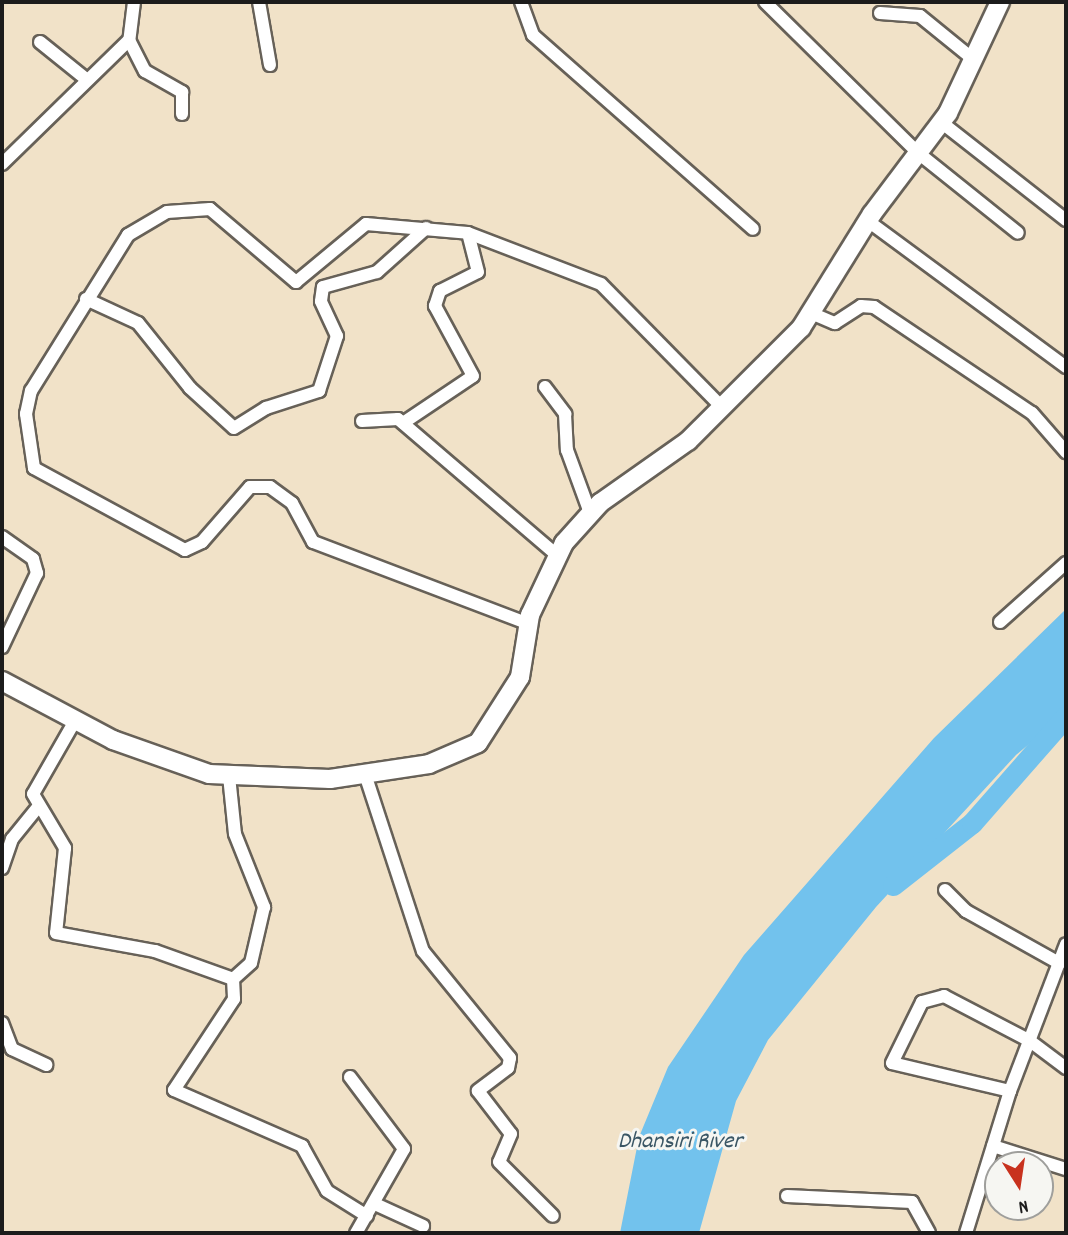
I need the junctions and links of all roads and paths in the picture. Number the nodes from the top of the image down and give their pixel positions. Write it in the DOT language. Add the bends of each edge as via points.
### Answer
graph roads {
  1 [pos="134,2"];
  2 [pos="259,2"];
  3 [pos="521,2"];
  4 [pos="765,2"];
  5 [pos="1000,2"];
  6 [pos="880,13"];
  7 [pos="128,40"];
  8 [pos="40,42"];
  9 [pos="973,60"];
  10 [pos="270,65"];
  11 [pos="86,79"];
  12 [pos="182,114"];
  13 [pos="941,122"];
  14 [pos="917,152"];
  15 [pos="2,164"];
  16 [pos="1066,220"];
  17 [pos="868,221"];
  18 [pos="426,228"];
  19 [pos="753,229"];
  20 [pos="468,233"];
  21 [pos="1018,233"];
  22 [pos="86,299"];
  23 [pos="811,313"];
  24 [pos="1066,367"];
  25 [pos="545,387"];
  26 [pos="722,407"];
  27 [pos="362,421"];
  28 [pos="403,424"];
  29 [pos="1066,452"];
  30 [pos="590,513"];
  31 [pos="2,537"];
  32 [pos="558,555"];
  33 [pos="1066,563"];
  34 [pos="1000,622"];
  35 [pos="529,624"];
  36 [pos="2,647"];
  37 [pos="2,681"];
  38 [pos="76,719"];
  39 [pos="365,775"];
  40 [pos="229,776"];
  41 [pos="37,808"];
  42 [pos="2,868"];
  43 [pos="945,890"];
  44 [pos="1066,944"];
  45 [pos="1059,963"];
  46 [pos="233,979"];
  47 [pos="2,1023"];
  48 [pos="1030,1041"];
  49 [pos="46,1065"];
  50 [pos="1066,1068"];
  51 [pos="350,1077"];
  52 [pos="1010,1091"];
  53 [pos="993,1146"];
  54 [pos="1066,1169"];
  55 [pos="787,1196"];
  56 [pos="375,1204"];
  57 [pos="367,1216"];
  58 [pos="553,1216"];
  59 [pos="423,1226"];
  60 [pos="356,1233"];
  61 [pos="929,1233"];
  62 [pos="965,1233"];
  1 -- 7 [label="street"];
  2 -- 10 [label="street"];
  3 -- 19 [label="street" via="534,35"];
  4 -- 14 [label="street"];
  5 -- 9 [label="street"];
  6 -- 9 [label="street" via="920,16"];
  7 -- 11 [label="street"];
  7 -- 12 [label="street" via="145,71 182,92"];
  8 -- 11 [label="street"];
  9 -- 13 [label="street"];
  11 -- 15 [label="street"];
  13 -- 14 [label="street"];
  13 -- 16 [label="street"];
  14 -- 17 [label="street"];
  14 -- 21 [label="street"];
  17 -- 23 [label="street"];
  17 -- 24 [label="street"];
  18 -- 20 [label="street"];
  18 -- 22 [label="street" via="356,227 306,280 296,282 211,209 180,209 128,235"];
  18 -- 22 [label="street" via="377,272 323,287 321,301 337,336 318,391 266,408 234,428 190,388 138,323"];
  20 -- 26 [label="street" via="601,284"];
  20 -- 28 [label="street" via="478,272 440,291 435,306 473,376"];
  22 -- 35 [label="street" via="27,402 31,460 44,476 185,550 202,542 250,487 270,487 292,503 313,542"];
  23 -- 26 [label="street"];
  23 -- 29 [label="street" via="835,323 861,306 874,307 1032,413"];
  25 -- 30 [label="street" via="565,414 567,450"];
  26 -- 30 [label="street" via="688,441"];
  27 -- 28 [label="street" via="390,417"];
  28 -- 32 [label="street"];
  30 -- 32 [label="street"];
  31 -- 36 [label="street" via="33,559 37,573"];
  32 -- 35 [label="street"];
  33 -- 34 [label="street"];
  35 -- 39 [label="street" via="520,677 478,743 458,756"];
  37 -- 38 [label="street"];
  38 -- 40 [label="street" via="193,771"];
  38 -- 41 [label="street" via="35,787"];
  39 -- 40 [label="street" via="284,781"];
  39 -- 58 [label="street" via="423,951 510,1058 508,1068 478,1091 511,1134 499,1162"];
  40 -- 46 [label="street" via="235,834 264,908 251,963"];
  41 -- 42 [label="street" via="12,839"];
  41 -- 46 [label="street" via="65,848 60,936 147,949"];
  43 -- 45 [label="street" via="966,911"];
  44 -- 45 [label="street"];
  45 -- 48 [label="street"];
  46 -- 57 [label="street" via="234,999 174,1090 302,1146 327,1191"];
  47 -- 49 [label="street" via="12,1049"];
  48 -- 50 [label="street"];
  48 -- 52 [label="street"];
  48 -- 52 [label="street" via="937,995 922,1002 892,1054 895,1066"];
  51 -- 56 [label="street" via="404,1149"];
  52 -- 53 [label="street"];
  53 -- 54 [label="street"];
  53 -- 62 [label="street"];
  55 -- 61 [label="street" via="912,1202"];
  56 -- 57 [label="street"];
  56 -- 59 [label="street"];
  57 -- 60 [label="street"];
}
